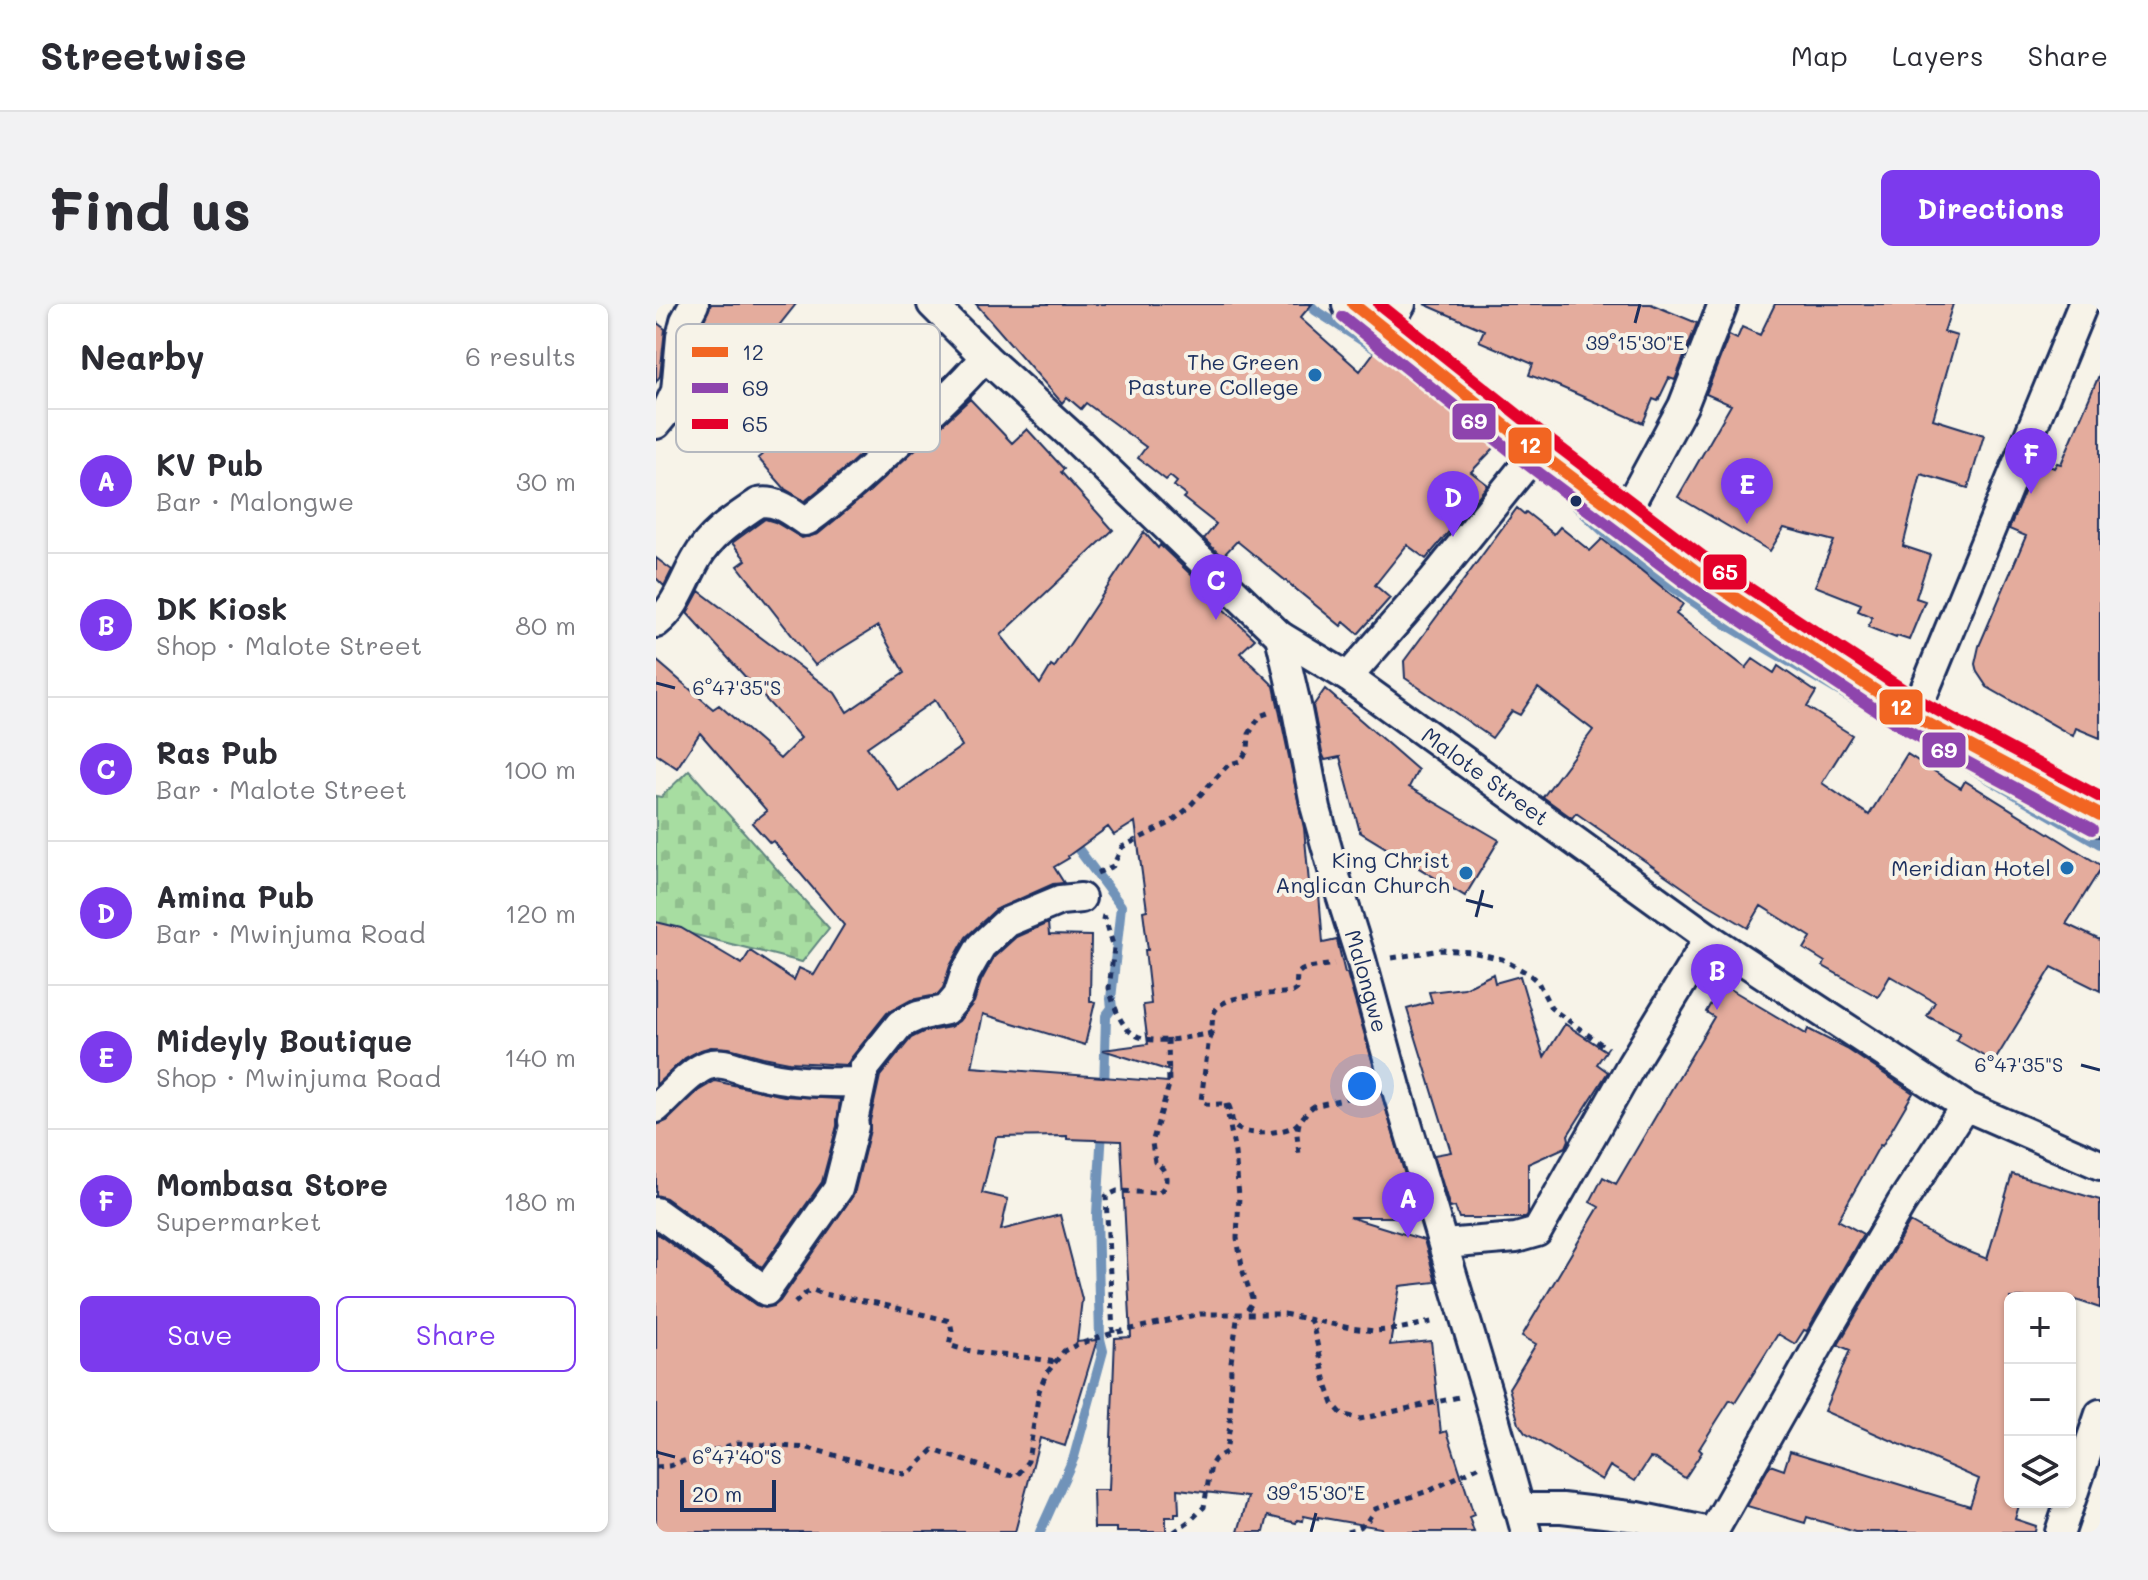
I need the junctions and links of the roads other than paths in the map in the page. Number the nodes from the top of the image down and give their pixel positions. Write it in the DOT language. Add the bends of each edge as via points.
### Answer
graph roads {
  1 [pos="694,304"];
  2 [pos="932,304"];
  3 [pos="1353,304"];
  4 [pos="1723,304"];
  5 [pos="2083,304"];
  6 [pos="1393,318"];
  7 [pos="684,324"];
  8 [pos="985,357"];
  9 [pos="676,391"];
  10 [pos="940,405"];
  11 [pos="656,424"];
  12 [pos="1537,451"];
  13 [pos="890,452"];
  14 [pos="1623,517"];
  15 [pos="656,623"];
  16 [pos="1280,636"];
  17 [pos="1348,677"];
  18 [pos="1914,716"];
  19 [pos="2100,815"];
  20 [pos="1081,898"];
  21 [pos="1709,938"];
  22 [pos="860,1082"];
  23 [pos="1965,1106"];
  24 [pos="656,1108"];
  25 [pos="2100,1165"];
  26 [pos="656,1212"];
  27 [pos="1444,1244"];
  28 [pos="2100,1414"];
  29 [pos="1522,1520"];
  30 [pos="1712,1532"];
  31 [pos="2060,1532"];
  1 -- 7 [label="street"];
  2 -- 8 [label="street, Malote Street"];
  3 -- 6 [label="street"];
  4 -- 14 [label="street" via="1683,406"];
  5 -- 18 [label="street"];
  6 -- 12 [label="street"];
  8 -- 10 [label="street"];
  8 -- 16 [label="street, Malote Street"];
  9 -- 11 [label="street"];
  12 -- 14 [label="street"];
  12 -- 17 [label="street"];
  13 -- 15 [label="street" via="808,520 765,501 715,534"];
  14 -- 18 [label="street" via="1705,578"];
  16 -- 17 [label="street, Malote Street"];
  16 -- 27 [label="street, Malongwe" via="1316,809"];
  17 -- 21 [label="street, Malote Street"];
  18 -- 19 [label="street"];
  20 -- 22 [label="street" via="1060,900 1007,922 981,946 946,1010 900,1024 864,1069"];
  21 -- 23 [label="street, Malote Street"];
  21 -- 27 [label="street" via="1537,1232"];
  22 -- 24 [label="street" via="781,1080 711,1064"];
  22 -- 26 [label="street" via="838,1189 766,1291"];
  23 -- 25 [label="street, Malote Street"];
  23 -- 30 [label="street" via="1901,1204"];
  27 -- 29 [label="street, Malongwe"];
  28 -- 31 [label="street"];
  29 -- 30 [label="street, Malongwe" via="1577,1510"];
}
